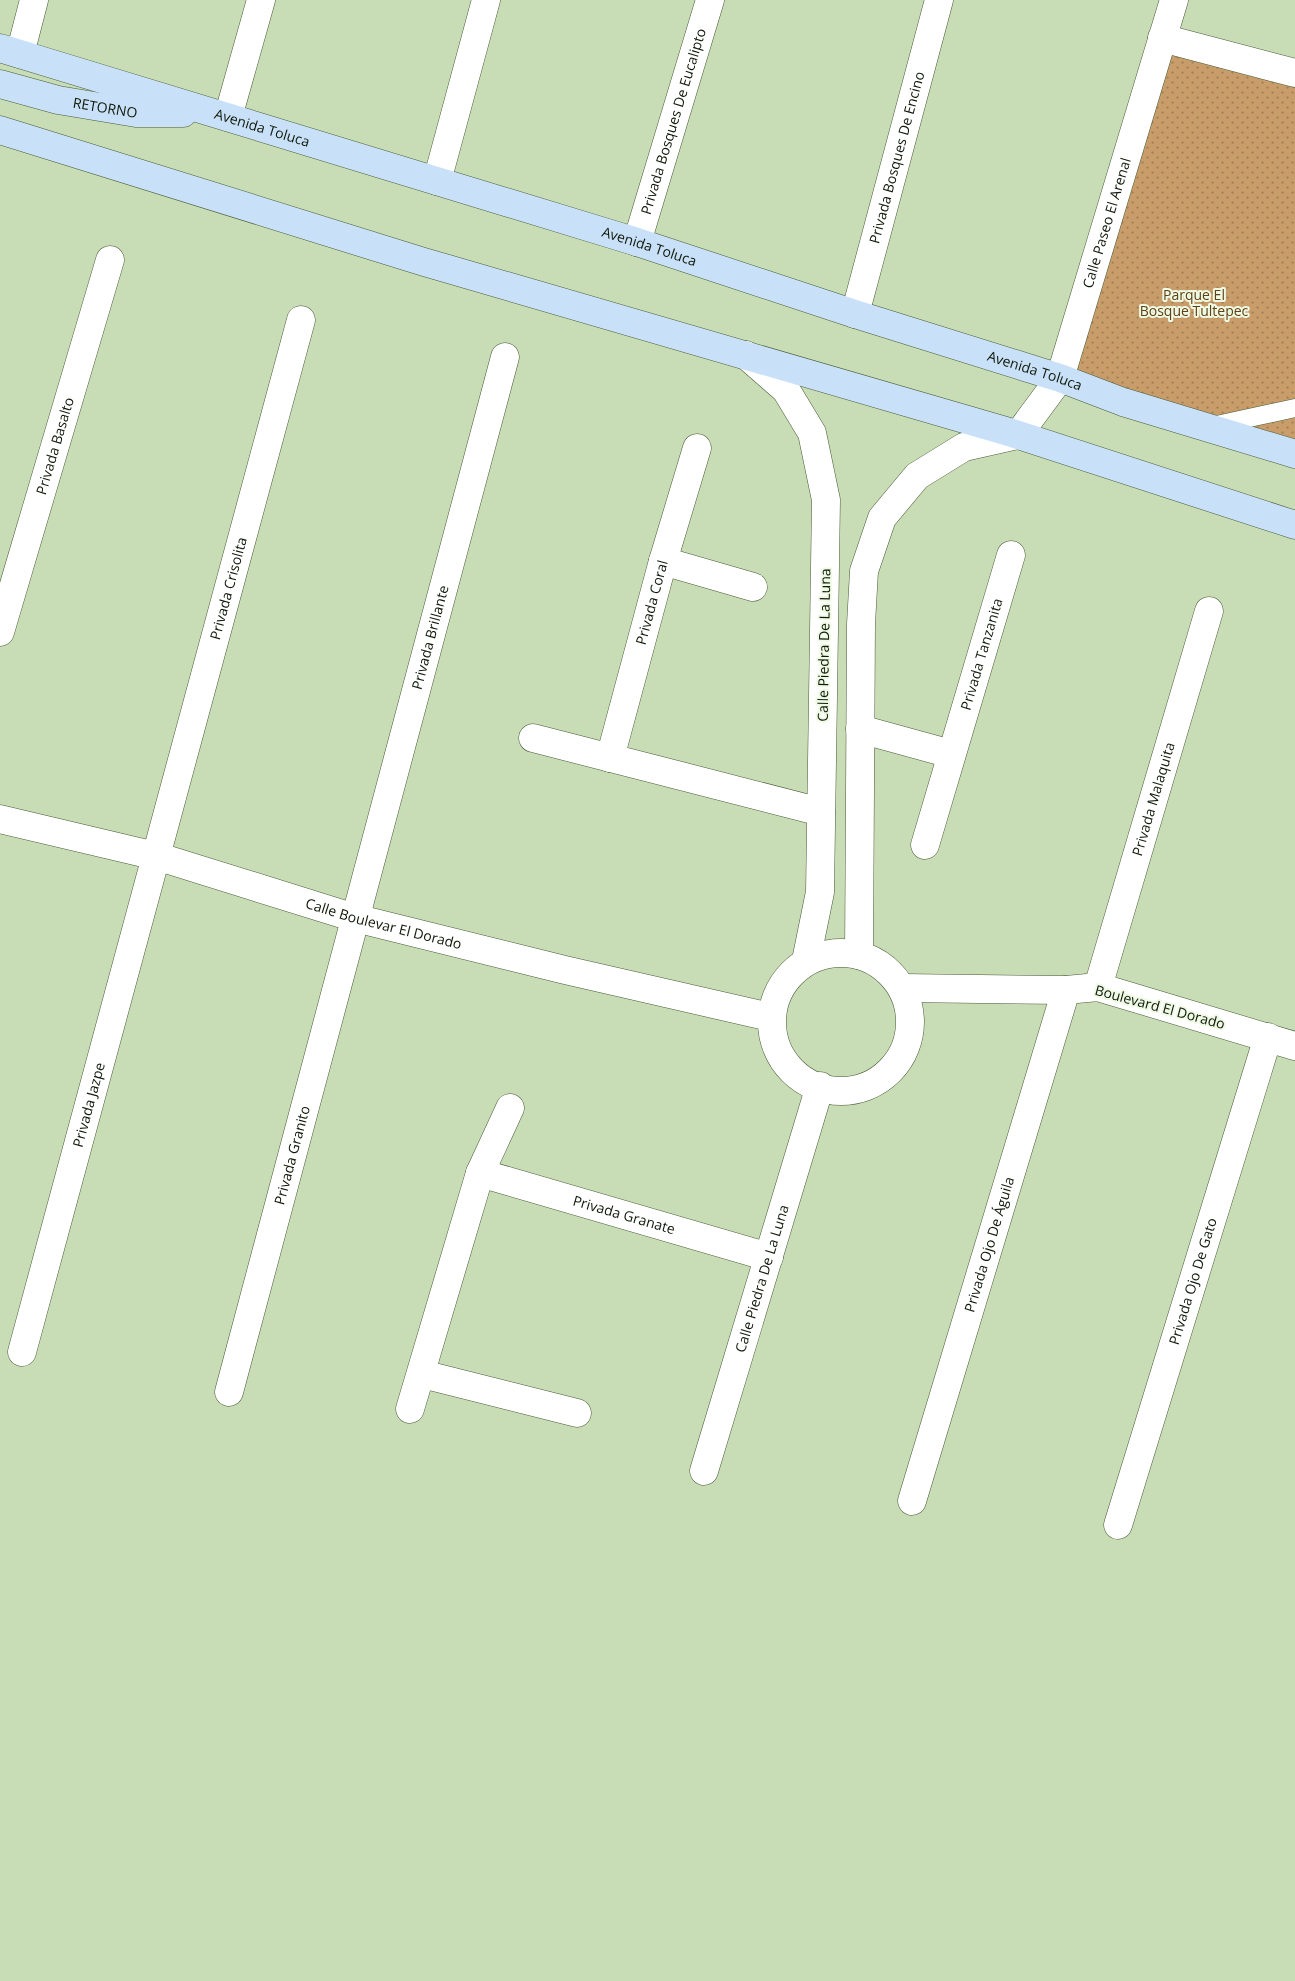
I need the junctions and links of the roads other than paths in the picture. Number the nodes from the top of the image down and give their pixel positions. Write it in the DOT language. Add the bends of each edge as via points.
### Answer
graph roads {
  1 [pos="34,0"];
  2 [pos="261,0"];
  3 [pos="486,0"];
  4 [pos="710,0"];
  5 [pos="939,0"];
  6 [pos="1174,0"];
  7 [pos="1162,38"];
  8 [pos="10,51"];
  9 [pos="1295,73"];
  10 [pos="0,84"];
  11 [pos="220,115"];
  12 [pos="0,130"];
  13 [pos="437,181"];
  14 [pos="637,242"];
  15 [pos="110,260"];
  16 [pos="855,314"];
  17 [pos="300,320"];
  18 [pos="746,355"];
  19 [pos="505,356"];
  20 [pos="1060,378"];
  21 [pos="1295,408"];
  22 [pos="1206,427"];
  23 [pos="1018,435"];
  24 [pos="696,448"];
  25 [pos="1295,454"];
  26 [pos="1295,524"];
  27 [pos="1011,555"];
  28 [pos="663,561"];
  29 [pos="753,587"];
  30 [pos="1209,611"];
  31 [pos="0,632"];
  32 [pos="860,729"];
  33 [pos="533,738"];
  34 [pos="950,754"];
  35 [pos="610,758"];
  36 [pos="821,812"];
  37 [pos="0,819"];
  38 [pos="925,845"];
  39 [pos="156,856"];
  40 [pos="356,918"];
  41 [pos="859,954"];
  42 [pos="806,960"];
  43 [pos="1098,987"];
  44 [pos="902,988"];
  45 [pos="1066,990"];
  46 [pos="770,1017"];
  47 [pos="1287,1038"];
  48 [pos="820,1086"];
  49 [pos="510,1108"];
  50 [pos="480,1173"];
  51 [pos="769,1256"];
  52 [pos="22,1352"];
  53 [pos="422,1374"];
  54 [pos="229,1392"];
  55 [pos="410,1409"];
  56 [pos="578,1413"];
  57 [pos="704,1471"];
  58 [pos="912,1501"];
  59 [pos="1118,1525"];
  1 -- 8 [label="street"];
  2 -- 11 [label="street"];
  3 -- 13 [label="street"];
  4 -- 14 [label="street, Privada Bosques De Eucalipto"];
  5 -- 16 [label="street, Privada Bosques De Encino"];
  6 -- 7 [label="street, Calle Paseo El Arenal"];
  7 -- 9 [label="street"];
  7 -- 20 [label="street, Calle Paseo El Arenal"];
  8 -- 11 [label="main road, Avenida Toluca"];
  10 -- 11 [label="main road, RETORNO" via="58,100 136,112"];
  11 -- 13 [label="main road, Avenida Toluca"];
  12 -- 18 [label="main road" via="424,262"];
  13 -- 14 [label="main road, Avenida Toluca"];
  14 -- 16 [label="main road, Avenida Toluca"];
  15 -- 31 [label="street, Privada Basalto"];
  16 -- 20 [label="main road, Avenida Toluca"];
  17 -- 39 [label="street, Privada Crisolita"];
  18 -- 23 [label="main road"];
  18 -- 36 [label="street, Calle Piedra De La Luna" via="786,390 812,433 826,500"];
  19 -- 40 [label="street, Privada Brillante"];
  20 -- 22 [label="main road, Avenida Toluca" via="1123,402"];
  20 -- 23 [label="street, Calle Paseo El Arenal"];
  21 -- 22 [label="lane"];
  22 -- 25 [label="main road, Avenida Toluca"];
  23 -- 26 [label="main road"];
  23 -- 32 [label="street" via="964,446 917,476 882,518 864,571"];
  24 -- 28 [label="street, Privada Coral"];
  27 -- 34 [label="street, Privada Tanzanita"];
  28 -- 29 [label="street"];
  28 -- 35 [label="street, Privada Coral"];
  30 -- 43 [label="street, Privada Malaquita"];
  32 -- 34 [label="street"];
  32 -- 41 [label="street"];
  33 -- 35 [label="street"];
  34 -- 38 [label="street, Privada Tanzanita"];
  35 -- 36 [label="street"];
  36 -- 42 [label="street, Calle Piedra De La Luna" via="820,892"];
  37 -- 39 [label="street, Calle Boulevar El Dorado"];
  39 -- 40 [label="street, Calle Boulevar El Dorado"];
  39 -- 52 [label="street, Privada Jazpe"];
  40 -- 46 [label="street, Calle Boulevar El Dorado"];
  40 -- 54 [label="street, Privada Granito"];
  41 -- 42 [label="street" via="832,952"];
  41 -- 44 [label="street" via="884,967"];
  42 -- 46 [label="street" via="781,984"];
  43 -- 45 [label="street, Boulevard El Dorado"];
  43 -- 47 [label="street, Boulevard El Dorado"];
  44 -- 45 [label="street, Boulevard El Dorado"];
  44 -- 48 [label="street" via="911,1024 900,1060 873,1084 837,1092"];
  45 -- 58 [label="street, Privada Ojo De Águila"];
  46 -- 48 [label="street" via="777,1053 802,1080"];
  47 -- 59 [label="street, Privada Ojo De Gato"];
  48 -- 51 [label="street, Calle Piedra De La Luna"];
  49 -- 50 [label="street"];
  50 -- 51 [label="street, Privada Granate"];
  50 -- 53 [label="street"];
  51 -- 57 [label="street, Calle Piedra De La Luna"];
  53 -- 55 [label="street"];
  53 -- 56 [label="street"];
}
